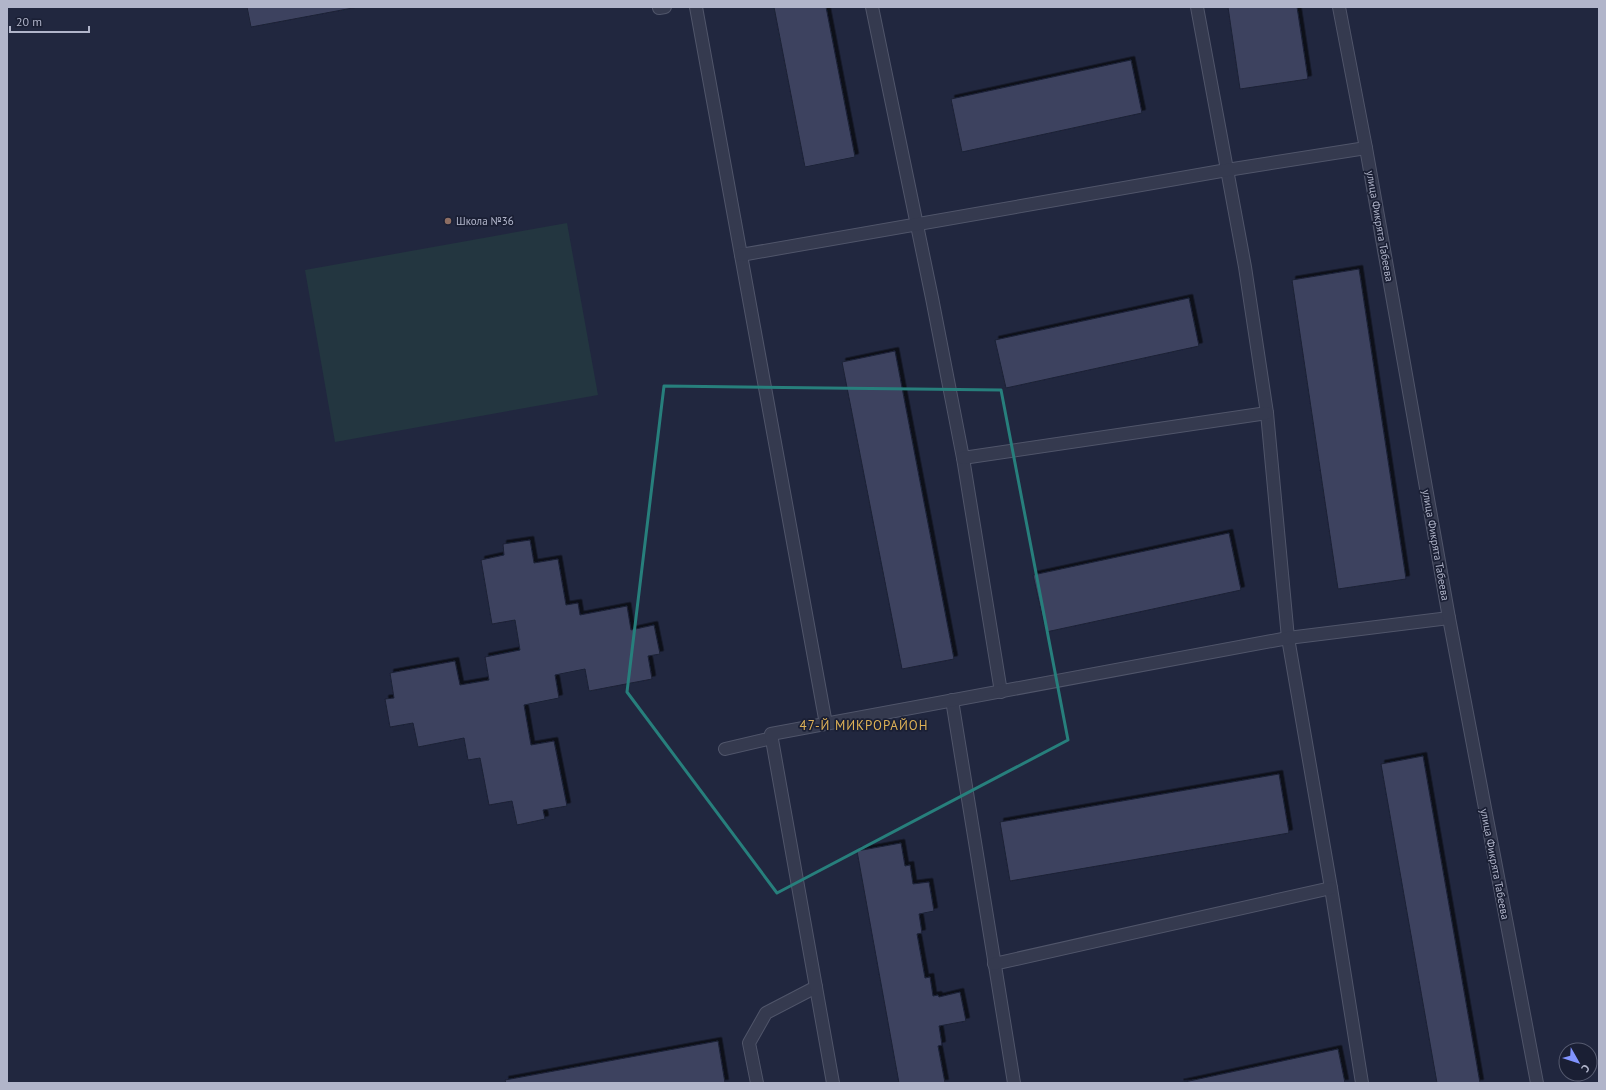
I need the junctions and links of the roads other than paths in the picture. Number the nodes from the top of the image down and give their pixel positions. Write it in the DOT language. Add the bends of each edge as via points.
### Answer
graph roads {
  1 [pos="696,7"];
  2 [pos="872,7"];
  3 [pos="1197,7"];
  4 [pos="1339,7"];
  5 [pos="1366,148"];
  6 [pos="1227,170"];
  7 [pos="917,225"];
  8 [pos="741,255"];
  9 [pos="1267,413"];
  10 [pos="963,458"];
  11 [pos="1449,618"];
  12 [pos="1288,638"];
  13 [pos="1000,692"];
  14 [pos="952,700"];
  15 [pos="826,724"];
  16 [pos="772,738"];
  17 [pos="725,749"];
  18 [pos="1331,888"];
  19 [pos="994,964"];
  20 [pos="816,987"];
  21 [pos="757,1083"];
  22 [pos="833,1083"];
  23 [pos="1014,1083"];
  24 [pos="1362,1083"];
  25 [pos="1537,1083"];
  1 -- 8 [label="street"];
  2 -- 7 [label="street"];
  3 -- 6 [label="street"];
  4 -- 5 [label="street, улица Фикрята Табеева"];
  5 -- 6 [label="street"];
  5 -- 11 [label="street, улица Фикрята Табеева"];
  6 -- 7 [label="street"];
  6 -- 9 [label="street" via="1245,266"];
  7 -- 8 [label="street"];
  7 -- 10 [label="street"];
  8 -- 15 [label="street"];
  9 -- 10 [label="street"];
  9 -- 12 [label="street"];
  10 -- 13 [label="street"];
  11 -- 12 [label="street"];
  11 -- 25 [label="street, улица Фикрята Табеева"];
  12 -- 13 [label="street"];
  12 -- 18 [label="street"];
  13 -- 14 [label="street"];
  14 -- 15 [label="street"];
  14 -- 19 [label="street"];
  15 -- 16 [label="street" via="771,734"];
  16 -- 17 [label="street"];
  16 -- 20 [label="street"];
  18 -- 19 [label="street"];
  18 -- 24 [label="street"];
  19 -- 23 [label="street"];
  20 -- 21 [label="street" via="766,1013 750,1043"];
  20 -- 22 [label="street"];
}
